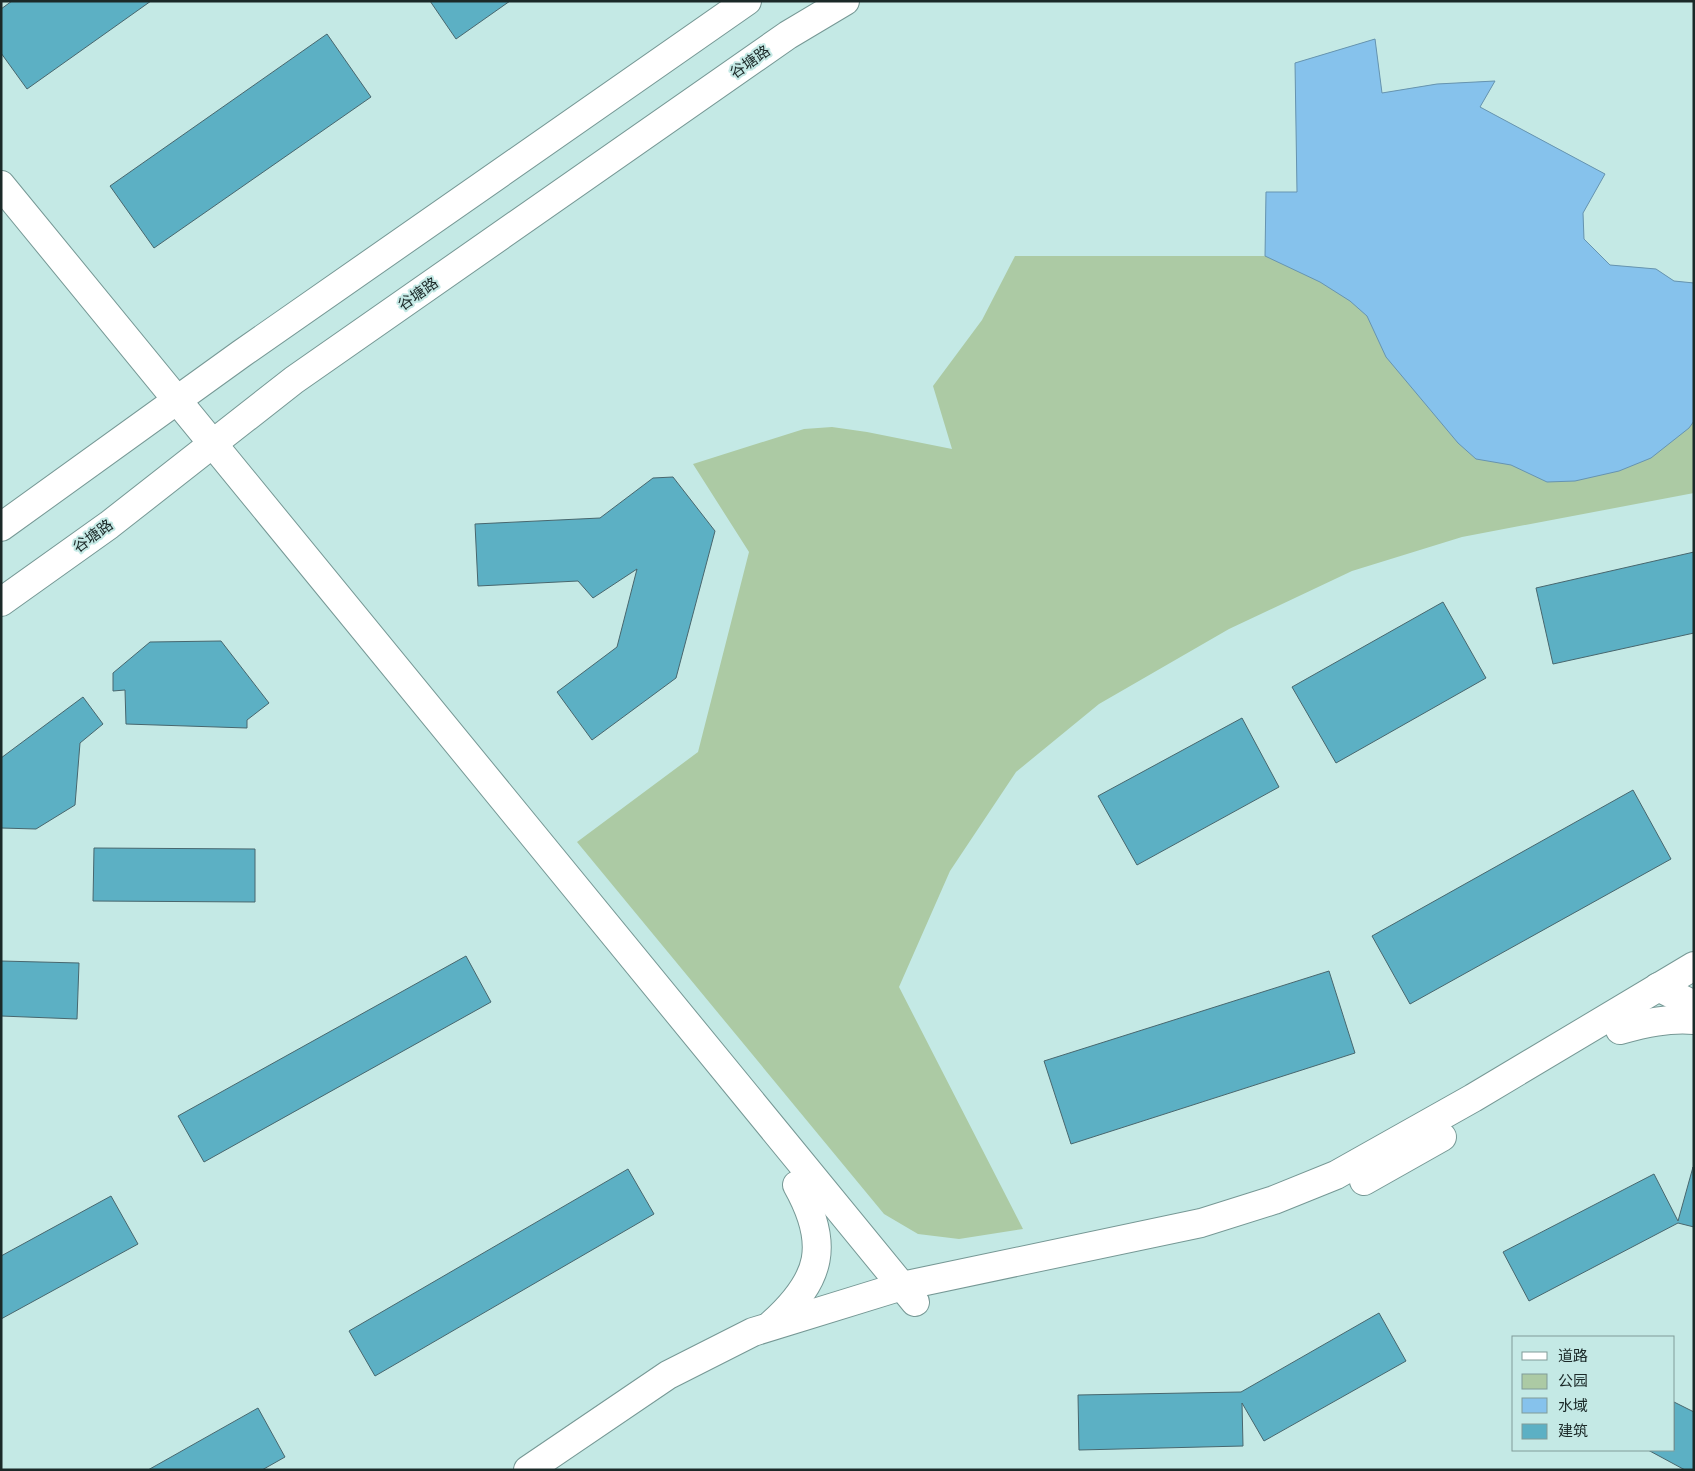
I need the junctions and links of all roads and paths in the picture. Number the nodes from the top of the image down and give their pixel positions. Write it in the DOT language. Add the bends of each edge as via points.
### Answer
graph roads {
  1 [pos="747,1"];
  2 [pos="845,1"];
  3 [pos="1,185"];
  4 [pos="1,213"];
  5 [pos="170,406"];
  6 [pos="205,449"];
  7 [pos="1,527"];
  8 [pos="1,602"];
  9 [pos="1684,986"];
  10 [pos="1694,1020"];
  11 [pos="1620,1030"];
  12 [pos="797,1185"];
  13 [pos="866,1243"];
  14 [pos="958,1274"];
  15 [pos="900,1296"];
  16 [pos="769,1327"];
  17 [pos="528,1470"];
  18 [pos="558,1470"];
  1 -- 5 [label="street"];
  2 -- 6 [label="street, 谷塘路" via="788,36 318,364"];
  3 -- 5 [label="street"];
  4 -- 5 [label="street"];
  5 -- 6 [label="street"];
  5 -- 7 [label="street"];
  6 -- 8 [label="street, 谷塘路" via="109,525"];
  6 -- 12 [label="street"];
  6 -- 13 [label="street"];
  9 -- 11 [label="street"];
  9 -- 14 [label="street" via="1336,1175 1283,1197 1201,1223"];
  10 -- 11 [label="street" via="1670,1020"];
  11 -- 15 [label="street" via="1403,1160 1344,1191 1281,1217 1206,1240"];
  12 -- 15 [label="street"];
  12 -- 16 [label="street" via="808,1206 819,1248 813,1272 801,1292 788,1310"];
  13 -- 14 [label="street" via="908,1270"];
  13 -- 15 [label="street"];
  14 -- 15 [label="street"];
  15 -- 16 [label="street"];
  15 -- 18 [label="street" via="760,1348 677,1390"];
  16 -- 17 [label="street" via="668,1375"];
}
